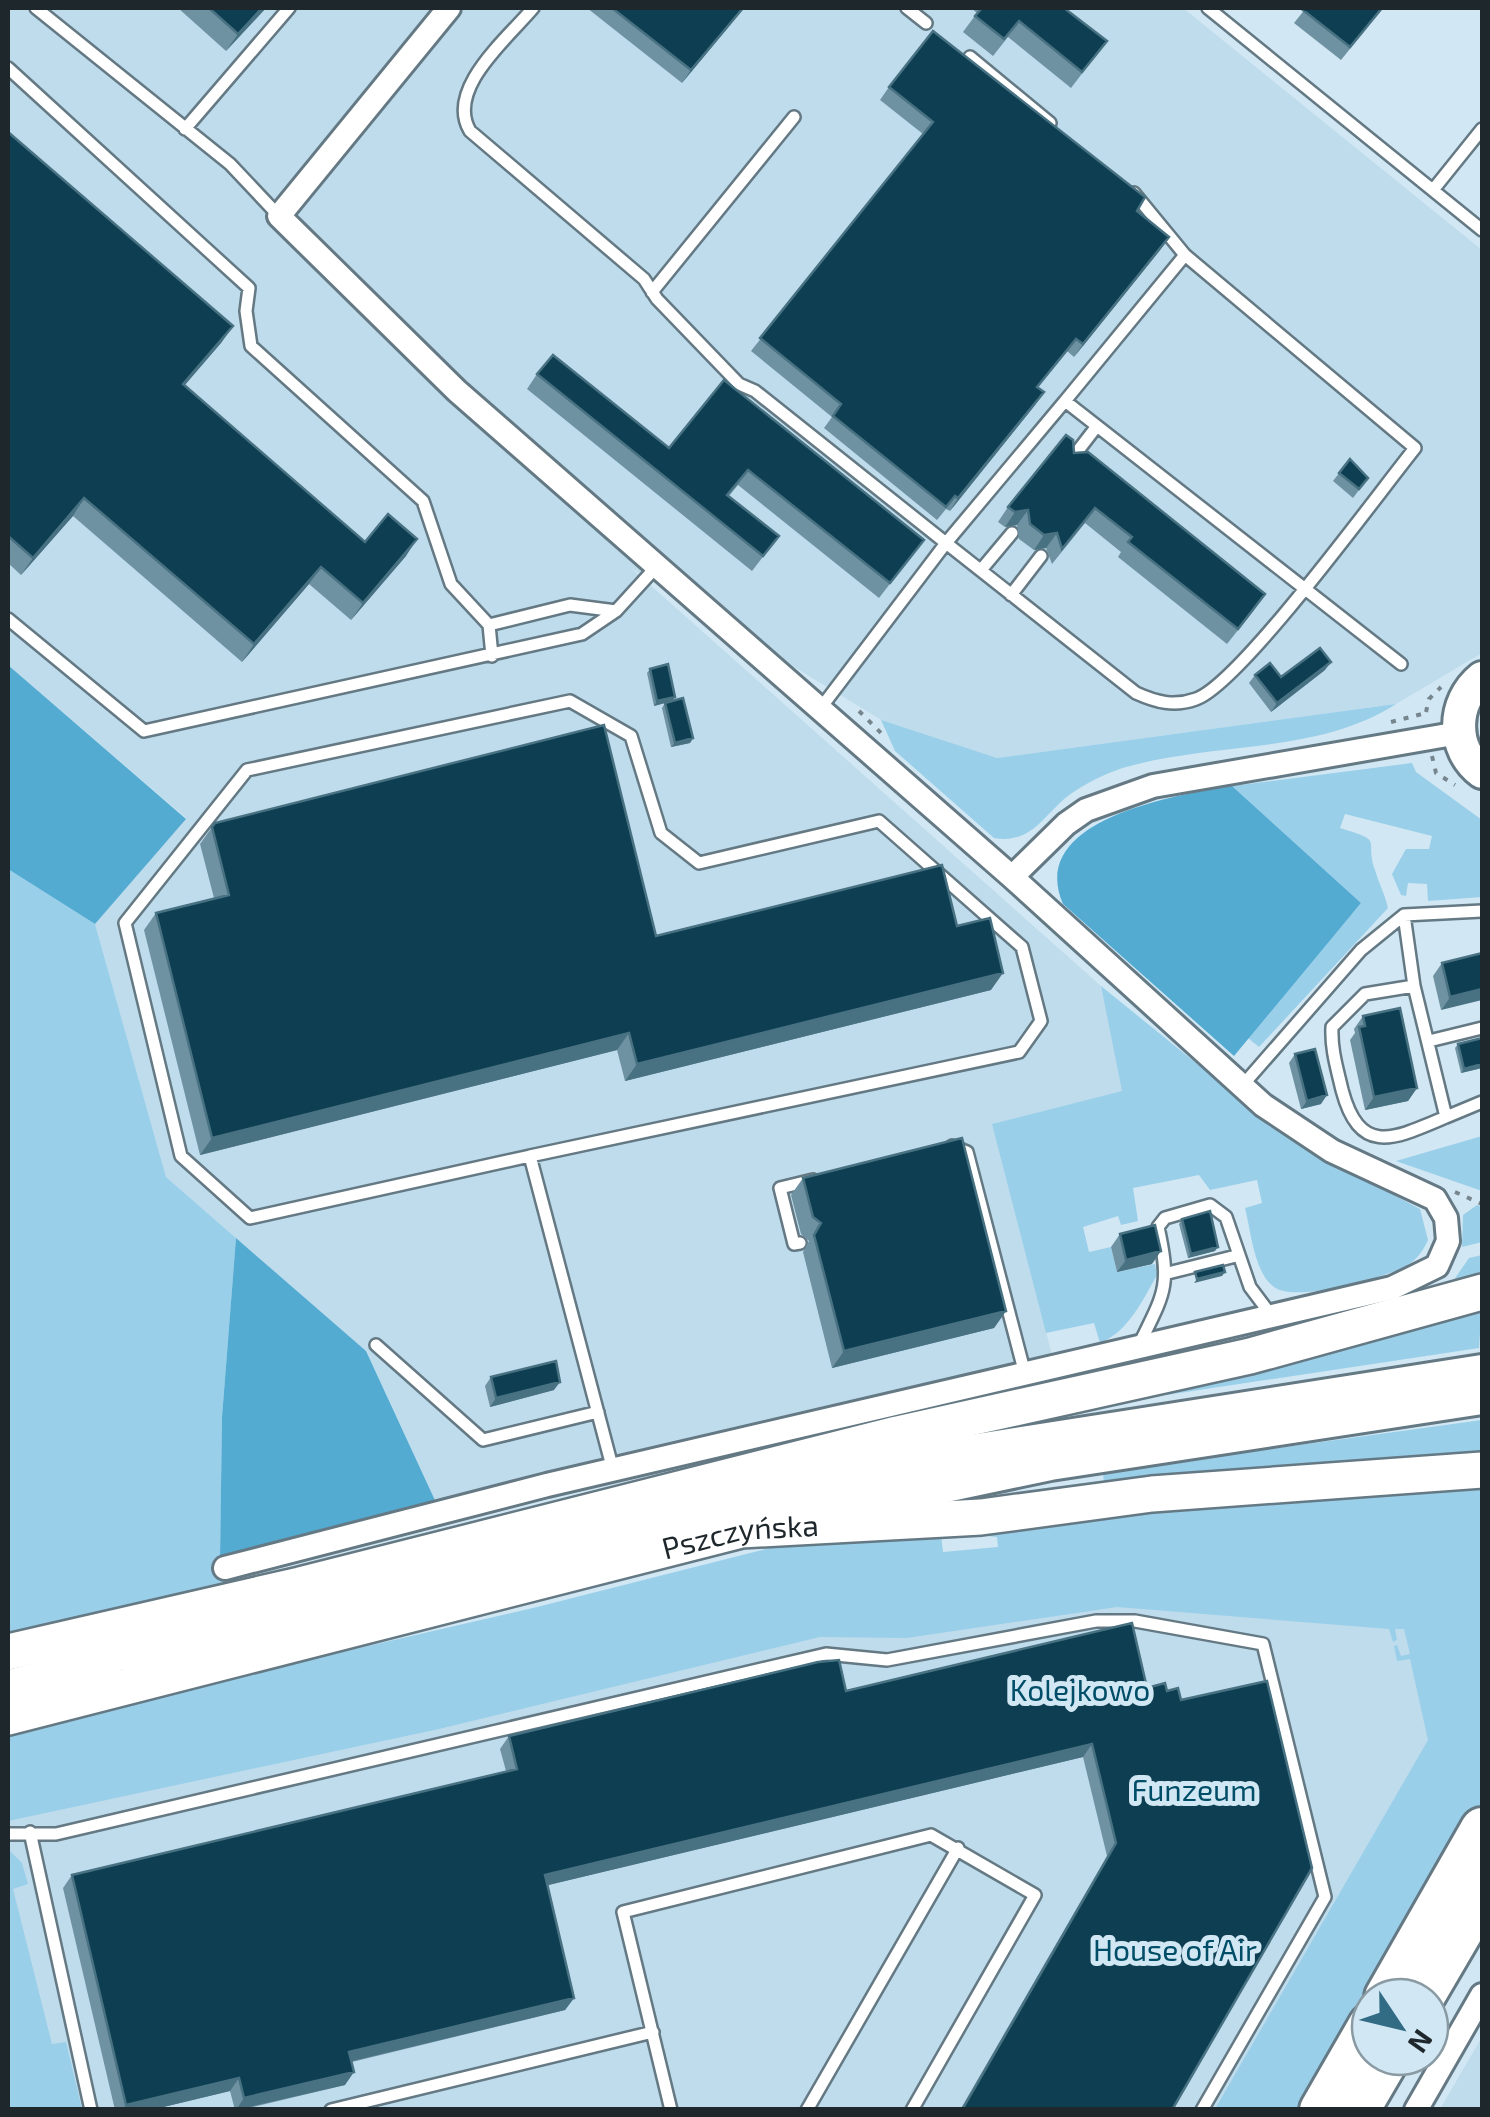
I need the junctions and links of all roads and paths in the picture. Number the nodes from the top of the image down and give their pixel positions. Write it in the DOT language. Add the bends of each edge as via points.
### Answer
graph roads {
  1 [pos="36,8"];
  2 [pos="289,8"];
  3 [pos="449,8"];
  4 [pos="534,8"];
  5 [pos="907,8"];
  6 [pos="1208,8"];
  7 [pos="926,23"];
  8 [pos="970,57"];
  9 [pos="8,68"];
  10 [pos="794,117"];
  11 [pos="1482,128"];
  12 [pos="184,130"];
  13 [pos="1059,131"];
  14 [pos="1119,180"];
  15 [pos="1432,190"];
  16 [pos="279,216"];
  17 [pos="1482,230"];
  18 [pos="1185,256"];
  19 [pos="652,292"];
  20 [pos="1065,401"];
  21 [pos="1097,426"];
  22 [pos="1070,462"];
  23 [pos="1012,533"];
  24 [pos="946,543"];
  25 [pos="1041,556"];
  26 [pos="657,566"];
  27 [pos="980,570"];
  28 [pos="1303,588"];
  29 [pos="1011,594"];
  30 [pos="616,611"];
  31 [pos="8,619"];
  32 [pos="489,625"];
  33 [pos="492,656"];
  34 [pos="1401,664"];
  35 [pos="1482,678"];
  36 [pos="820,708"];
  37 [pos="1459,733"];
  38 [pos="1482,772"];
  39 [pos="1012,877"];
  40 [pos="1482,911"];
  41 [pos="1404,915"];
  42 [pos="1414,986"];
  43 [pos="1482,1028"];
  44 [pos="1429,1041"];
  45 [pos="1242,1086"];
  46 [pos="1482,1102"];
  47 [pos="1446,1117"];
  48 [pos="931,1150"];
  49 [pos="530,1156"];
  50 [pos="837,1174"];
  51 [pos="1466,1200"];
  52 [pos="1482,1204"];
  53 [pos="800,1244"];
  54 [pos="1236,1256"];
  55 [pos="1168,1272"];
  56 [pos="1482,1292"];
  57 [pos="1271,1315"];
  58 [pos="376,1345"];
  59 [pos="1138,1346"];
  60 [pos="1482,1371"];
  61 [pos="1025,1374"];
  62 [pos="1482,1398"];
  63 [pos="598,1412"];
  64 [pos="613,1470"];
  65 [pos="1482,1470"];
  66 [pos="741,1530"];
  67 [pos="226,1568"];
  68 [pos="300,1585"];
  69 [pos="8,1652"];
  70 [pos="67,1673"];
  71 [pos="8,1688"];
  72 [pos="8,1717"];
  73 [pos="1482,1829"];
  74 [pos="30,1832"];
  75 [pos="8,1834"];
  76 [pos="958,1848"];
  77 [pos="1482,1896"];
  78 [pos="1397,1977"];
  79 [pos="1435,1977"];
  80 [pos="1482,1995"];
  81 [pos="654,2032"];
  82 [pos="1350,2060"];
  83 [pos="1377,2077"];
  84 [pos="91,2110"];
  85 [pos="331,2110"];
  86 [pos="671,2110"];
  87 [pos="807,2110"];
  88 [pos="912,2110"];
  89 [pos="1202,2110"];
  90 [pos="1321,2110"];
  91 [pos="1358,2110"];
  92 [pos="1416,2110"];
  1 -- 12 [label="lane"];
  2 -- 12 [label="lane"];
  3 -- 16 [label="street"];
  4 -- 19 [label="lane" via="475,77 462,118"];
  5 -- 7 [label="lane"];
  6 -- 15 [label="lane"];
  8 -- 13 [label="lane"];
  9 -- 32 [label="lane" via="248,288 251,346 423,501 450,584"];
  10 -- 19 [label="lane"];
  11 -- 15 [label="lane"];
  12 -- 16 [label="lane" via="230,164"];
  14 -- 18 [label="lane"];
  15 -- 17 [label="lane"];
  16 -- 26 [label="street" via="457,392"];
  18 -- 20 [label="lane"];
  18 -- 28 [label="lane" via="1415,448"];
  19 -- 24 [label="lane" via="738,384"];
  20 -- 21 [label="lane"];
  20 -- 24 [label="lane"];
  21 -- 22 [label="lane"];
  21 -- 28 [label="lane"];
  23 -- 27 [label="lane"];
  24 -- 27 [label="lane"];
  24 -- 36 [label="lane"];
  25 -- 29 [label="lane"];
  26 -- 30 [label="lane"];
  26 -- 36 [label="street"];
  27 -- 29 [label="lane"];
  28 -- 29 [label="lane" via="1222,684 1195,700 1160,704 1136,694"];
  28 -- 34 [label="lane"];
  30 -- 32 [label="lane" via="570,605"];
  30 -- 33 [label="lane" via="582,634"];
  31 -- 33 [label="lane" via="144,731"];
  32 -- 33 [label="lane"];
  35 -- 37 [label="main road" via="1466,696"];
  36 -- 39 [label="street"];
  37 -- 38 [label="main road" via="1464,752"];
  37 -- 39 [label="street" via="1154,786 1086,810"];
  39 -- 45 [label="street"];
  40 -- 41 [label="lane"];
  41 -- 42 [label="lane"];
  41 -- 45 [label="lane" via="1361,950"];
  42 -- 44 [label="lane"];
  42 -- 47 [label="lane" via="1365,994 1332,1027 1332,1048 1350,1120 1364,1133 1380,1138"];
  43 -- 44 [label="lane"];
  44 -- 47 [label="lane"];
  45 -- 57 [label="street" via="1332,1151 1435,1199 1446,1218 1448,1241 1427,1273 1392,1288"];
  46 -- 47 [label="lane"];
  48 -- 61 [label="lane" via="950,1145 967,1152"];
  49 -- 49 [label="lane" via="1018,1052 1041,1022 1022,947 879,821 700,863 661,833 631,736 570,701 247,770 125,923 181,1156 250,1218"];
  49 -- 63 [label="lane"];
  50 -- 53 [label="lane" via="780,1188 794,1244"];
  51 -- 52 [label="path"];
  54 -- 55 [label="lane"];
  54 -- 55 [label="lane" via="1226,1216 1210,1205 1158,1226"];
  54 -- 57 [label="lane"];
  55 -- 59 [label="lane"];
  56 -- 68 [label="main road" via="1250,1356 897,1434"];
  57 -- 59 [label="street"];
  58 -- 63 [label="lane" via="483,1440"];
  59 -- 61 [label="street"];
  60 -- 70 [label="main road, Pszczyńska" via="924,1461"];
  61 -- 64 [label="street"];
  62 -- 66 [label="main road, Pszczyńska" via="1033,1467"];
  63 -- 64 [label="lane"];
  64 -- 67 [label="street"];
  65 -- 66 [label="main road" via="1152,1494 980,1518"];
  66 -- 72 [label="main road, Pszczyńska"];
  68 -- 69 [label="main road"];
  68 -- 70 [label="main road"];
  70 -- 71 [label="main road, Pszczyńska"];
  73 -- 78 [label="highway"];
  74 -- 75 [label="lane"];
  74 -- 84 [label="lane"];
  74 -- 89 [label="lane" via="56,1834 826,1654 886,1660 1096,1621 1135,1621 1263,1644 1326,1896"];
  76 -- 81 [label="lane" via="931,1835 622,1912"];
  76 -- 87 [label="lane"];
  76 -- 88 [label="lane" via="1035,1895"];
  77 -- 79 [label="highway"];
  80 -- 92 [label="street"];
  81 -- 85 [label="lane"];
  81 -- 86 [label="lane"];
  82 -- 90 [label="highway"];
  83 -- 91 [label="highway"];
}
